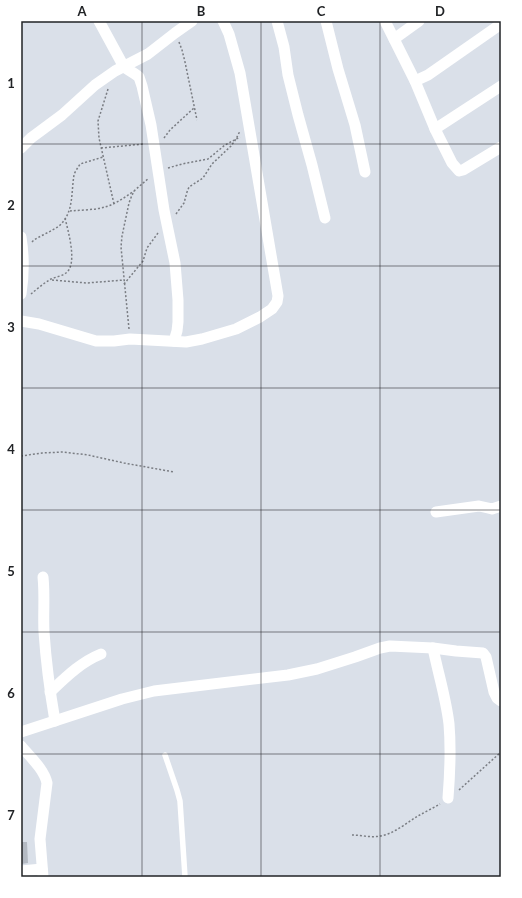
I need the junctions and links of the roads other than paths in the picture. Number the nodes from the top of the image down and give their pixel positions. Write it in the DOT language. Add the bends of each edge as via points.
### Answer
graph roads {
  1 [pos="99,21"];
  2 [pos="192,21"];
  3 [pos="223,21"];
  4 [pos="277,21"];
  5 [pos="326,21"];
  6 [pos="385,21"];
  7 [pos="418,21"];
  8 [pos="501,24"];
  9 [pos="394,39"];
  10 [pos="120,69"];
  11 [pos="415,81"];
  12 [pos="501,86"];
  13 [pos="435,129"];
  14 [pos="501,147"];
  15 [pos="21,148"];
  16 [pos="365,172"];
  17 [pos="325,218"];
  18 [pos="21,236"];
  19 [pos="26,294"];
  20 [pos="21,321"];
  21 [pos="174,341"];
  22 [pos="501,506"];
  23 [pos="436,512"];
  24 [pos="43,577"];
  25 [pos="433,648"];
  26 [pos="101,654"];
  27 [pos="50,692"];
  28 [pos="501,701"];
  29 [pos="55,721"];
  30 [pos="21,732"];
  31 [pos="21,746"];
  32 [pos="165,755"];
  33 [pos="448,798"];
  34 [pos="21,872"];
  35 [pos="42,873"];
  36 [pos="185,877"];
  1 -- 10 [label="street"];
  2 -- 10 [label="street" via="148,54"];
  3 -- 21 [label="street" via="240,73 278,299 272,309 236,329 202,339"];
  4 -- 17 [label="street" via="288,75"];
  5 -- 16 [label="street"];
  6 -- 9 [label="street"];
  7 -- 9 [label="street"];
  8 -- 11 [label="street" via="428,75"];
  9 -- 11 [label="street"];
  10 -- 15 [label="street" via="95,85"];
  10 -- 21 [label="street" via="135,74 140,81 151,125 175,263 178,322"];
  11 -- 13 [label="street"];
  12 -- 13 [label="street"];
  13 -- 14 [label="street" via="452,163 460,171"];
  18 -- 19 [label="street"];
  20 -- 21 [label="street" via="96,341"];
  22 -- 23 [label="street" via="479,506"];
  24 -- 27 [label="street" via="44,632"];
  25 -- 28 [label="street" via="483,654 486,657 494,692"];
  25 -- 29 [label="street" via="390,646 288,675 154,691"];
  25 -- 33 [label="street" via="449,726"];
  26 -- 27 [label="street" via="78,666"];
  27 -- 29 [label="street"];
  29 -- 30 [label="street"];
  31 -- 35 [label="street" via="41,770 48,783 40,839"];
  32 -- 36 [label="lane" via="180,802"];
  34 -- 35 [label="street"];
}
